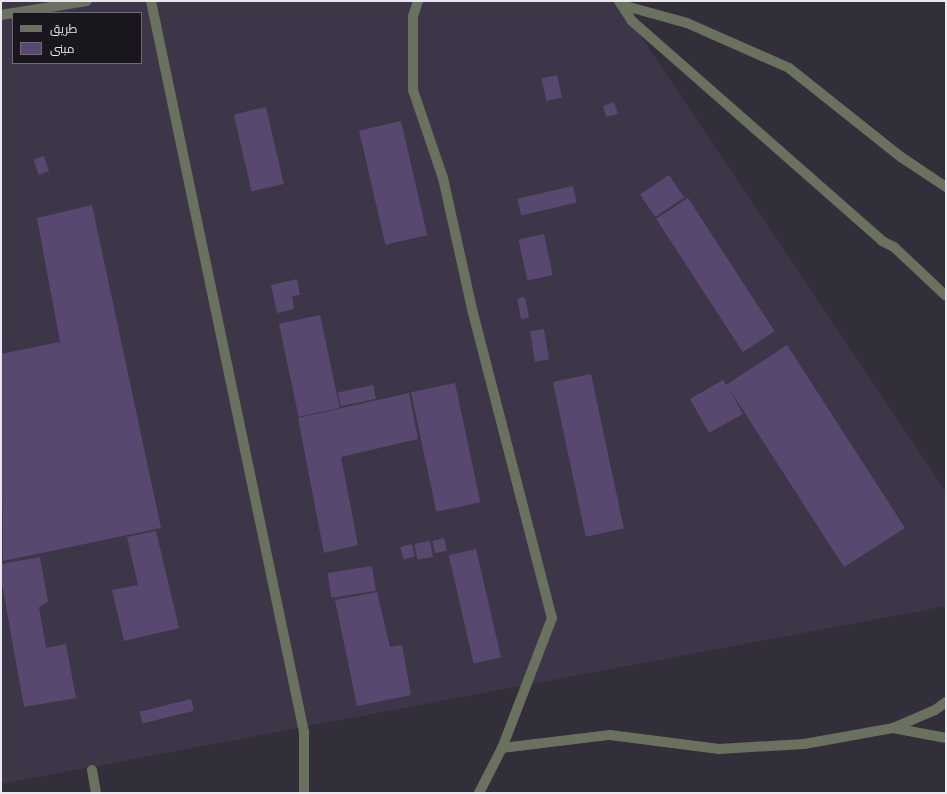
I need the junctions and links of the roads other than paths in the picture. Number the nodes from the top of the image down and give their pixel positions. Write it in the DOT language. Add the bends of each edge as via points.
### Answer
graph roads {
  1 [pos="87,1"];
  2 [pos="150,1"];
  3 [pos="418,1"];
  4 [pos="621,3"];
  5 [pos="19,12"];
  6 [pos="12,13"];
  7 [pos="1,15"];
  8 [pos="946,187"];
  9 [pos="946,296"];
  10 [pos="946,702"];
  11 [pos="893,728"];
  12 [pos="946,738"];
  13 [pos="502,748"];
  14 [pos="92,770"];
  15 [pos="96,793"];
  16 [pos="304,793"];
  17 [pos="479,793"];
  1 -- 5 [label="street"];
  2 -- 16 [label="street" via="304,732"];
  3 -- 13 [label="street" via="413,16 414,90 443,178 473,314 552,618"];
  4 -- 8 [label="street" via="687,23 789,68 901,157"];
  4 -- 9 [label="street" via="632,21 882,241 894,247"];
  6 -- 7 [label="street"];
  10 -- 11 [label="street" via="935,710"];
  11 -- 12 [label="street"];
  11 -- 13 [label="street" via="804,744 720,749 610,735"];
  13 -- 17 [label="street"];
  14 -- 15 [label="street"];
}
